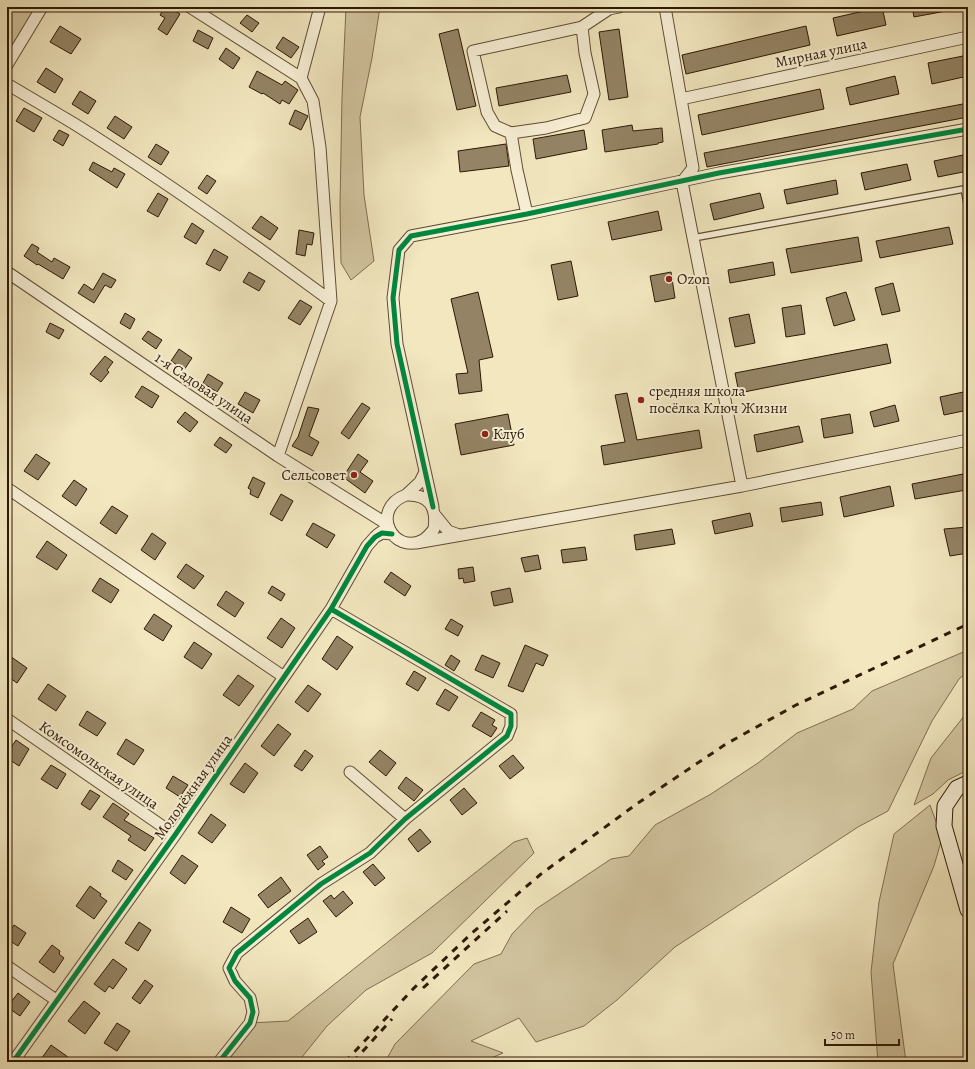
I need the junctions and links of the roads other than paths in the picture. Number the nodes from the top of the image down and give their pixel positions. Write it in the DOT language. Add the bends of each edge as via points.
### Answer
graph roads {
  1 [pos="42,7"];
  2 [pos="190,7"];
  3 [pos="320,7"];
  4 [pos="619,7"];
  5 [pos="665,7"];
  6 [pos="582,27"];
  7 [pos="968,37"];
  8 [pos="7,65"];
  9 [pos="301,78"];
  10 [pos="7,84"];
  11 [pos="681,99"];
  12 [pos="968,129"];
  13 [pos="511,133"];
  14 [pos="682,182"];
  15 [pos="966,189"];
  16 [pos="968,208"];
  17 [pos="526,214"];
  18 [pos="693,238"];
  19 [pos="7,272"];
  20 [pos="330,301"];
  21 [pos="968,440"];
  22 [pos="278,456"];
  23 [pos="425,472"];
  24 [pos="742,486"];
  25 [pos="7,488"];
  26 [pos="406,495"];
  27 [pos="434,511"];
  28 [pos="390,529"];
  29 [pos="459,535"];
  30 [pos="416,543"];
  31 [pos="331,609"];
  32 [pos="284,678"];
  33 [pos="7,719"];
  34 [pos="350,772"];
  35 [pos="968,783"];
  36 [pos="405,819"];
  37 [pos="175,835"];
  38 [pos="968,910"];
  39 [pos="7,966"];
  40 [pos="56,1000"];
  41 [pos="13,1062"];
  42 [pos="219,1062"];
  1 -- 8 [label="street"];
  2 -- 9 [label="street"];
  3 -- 9 [label="street"];
  4 -- 6 [label="street" via="609,9"];
  5 -- 11 [label="street"];
  6 -- 13 [label="street" via="594,94 585,118 546,128"];
  6 -- 13 [label="street" via="473,51 487,112 495,126"];
  7 -- 11 [label="street, Мирная улица"];
  9 -- 20 [label="street" via="313,101 320,147"];
  10 -- 20 [label="street" via="73,123 170,187"];
  11 -- 14 [label="street" via="693,168"];
  12 -- 14 [label="street" via="719,173"];
  13 -- 17 [label="street"];
  14 -- 17 [label="street"];
  14 -- 18 [label="street"];
  15 -- 16 [label="lane"];
  15 -- 18 [label="lane"];
  17 -- 23 [label="street" via="411,236 399,250 393,298 397,344"];
  18 -- 24 [label="street"];
  19 -- 22 [label="street, 1-я Садовая улица"];
  20 -- 22 [label="street"];
  21 -- 24 [label="street"];
  22 -- 28 [label="street, 1-я Садовая улица"];
  23 -- 26 [label="street" via="420,482"];
  23 -- 27 [label="street"];
  24 -- 29 [label="street"];
  25 -- 32 [label="street"];
  26 -- 27 [label="street" via="423,498"];
  26 -- 28 [label="street" via="398,498 387,514"];
  27 -- 29 [label="street" via="448,531"];
  27 -- 30 [label="street" via="434,529 424,540"];
  28 -- 30 [label="street" via="402,541"];
  28 -- 31 [label="street, Молодёжная улица" via="375,537 367,546"];
  29 -- 30 [label="street"];
  31 -- 32 [label="street, Молодёжная улица"];
  31 -- 36 [label="street" via="511,714 511,726 507,736"];
  32 -- 37 [label="street, Молодёжная улица"];
  33 -- 37 [label="street, Комсомольская улица"];
  34 -- 36 [label="street"];
  35 -- 38 [label="street" via="957,788 945,806 944,826"];
  36 -- 42 [label="street" via="370,853 321,884 237,953 229,968 235,981 250,998 252,1012 250,1023"];
  37 -- 40 [label="street, Молодёжная улица"];
  39 -- 40 [label="street"];
  40 -- 41 [label="street, Молодёжная улица"];
}
